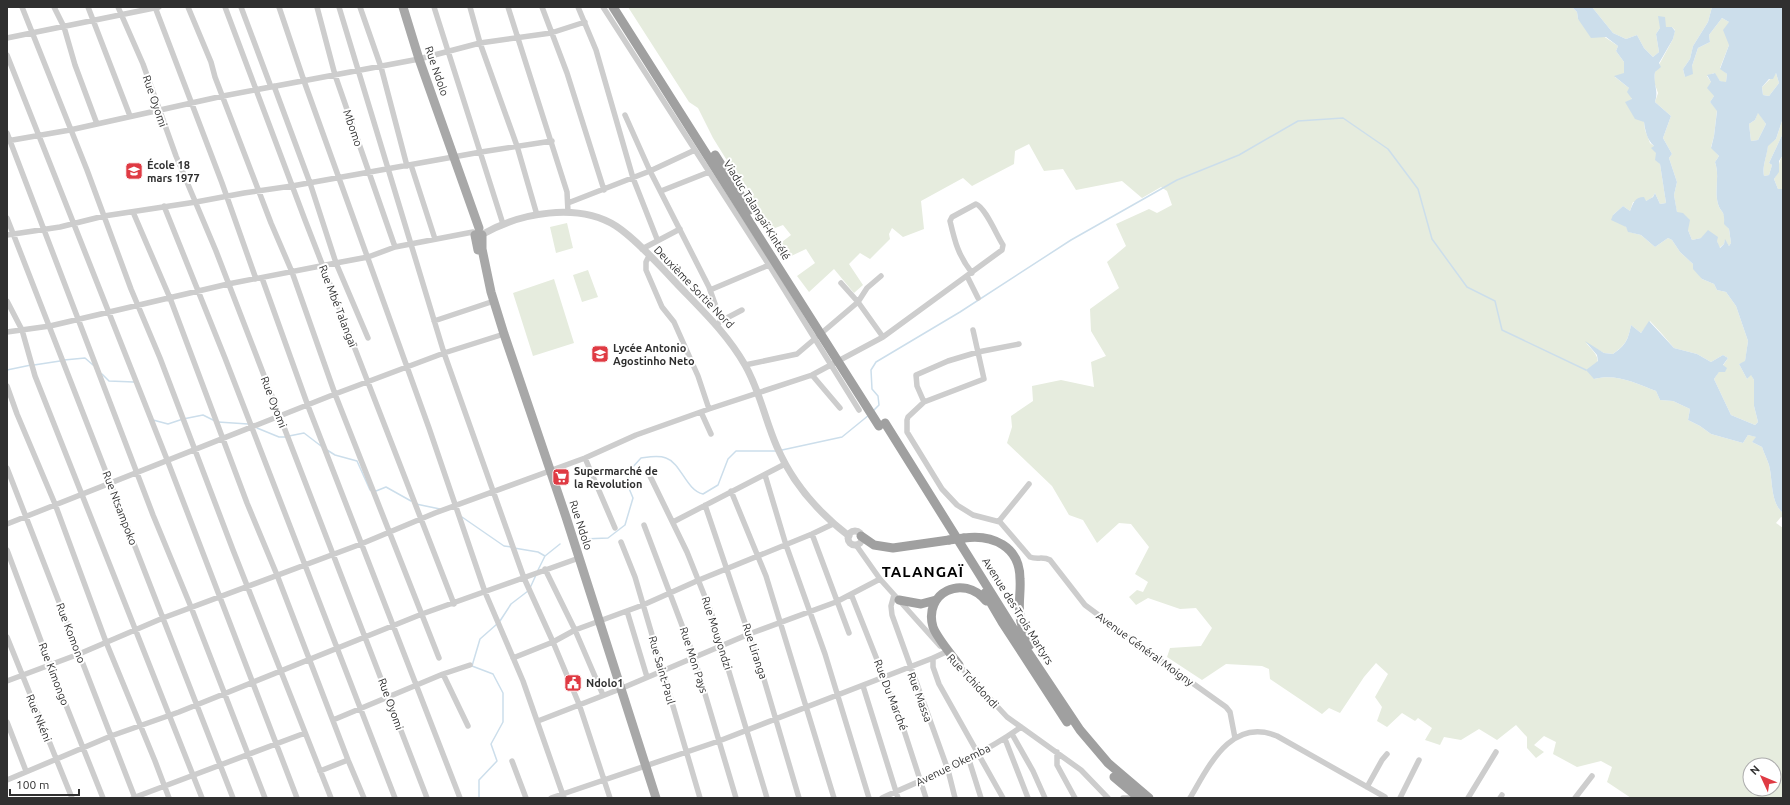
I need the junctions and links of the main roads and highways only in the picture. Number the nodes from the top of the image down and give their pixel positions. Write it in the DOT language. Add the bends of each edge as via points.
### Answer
graph roads {
  1 [pos="403,7"];
  2 [pos="613,7"];
  3 [pos="621,7"];
  4 [pos="882,424"];
  5 [pos="861,536"];
  6 [pos="896,598"];
  7 [pos="936,600"];
  8 [pos="1002,622"];
  9 [pos="959,665"];
  10 [pos="1051,685"];
  11 [pos="656,798"];
  12 [pos="1139,798"];
  13 [pos="1149,798"];
  1 -- 11 [label="main road, Rue Ndolo" via="478,232 504,334"];
  2 -- 4 [label="highway, Viaduc Talangaï-Kintélé, bridge"];
  3 -- 4 [label="highway, Viaduc Talangaï-Kintélé, bridge"];
  4 -- 8 [label="highway, Avenue des Trois Martyrs"];
  4 -- 10 [label="highway, Avenue des Trois Martyrs"];
  5 -- 10 [label="highway, bridge" via="874,545 893,548 983,537 995,540 1006,547 1020,570 1019,610 1022,627"];
  6 -- 7 [label="highway" via="921,604"];
  7 -- 8 [label="highway" via="953,588 964,587 983,598"];
  7 -- 9 [label="highway" via="932,615 933,627"];
  8 -- 12 [label="highway, Avenue des Trois Martyrs" via="1079,739 1115,778"];
  10 -- 13 [label="highway, Avenue des Trois Martyrs" via="1095,748 1122,776"];
}
